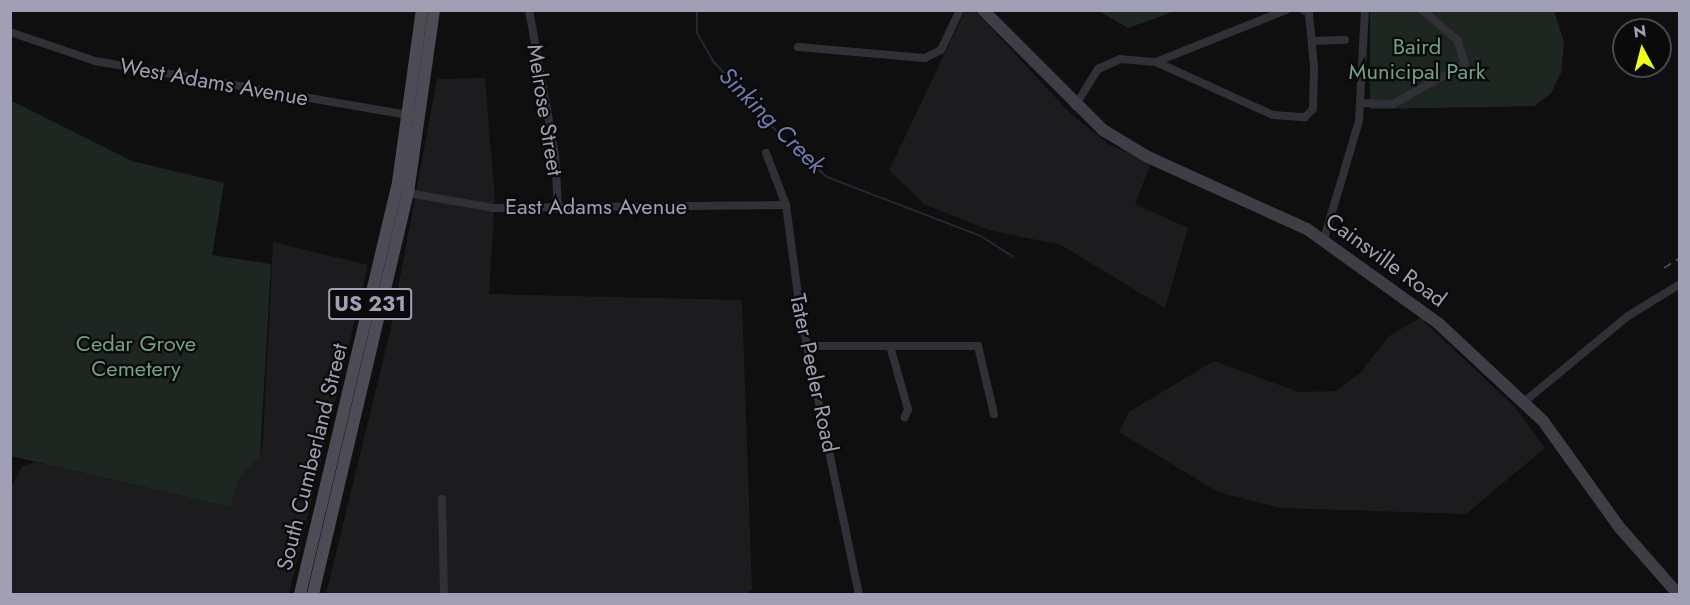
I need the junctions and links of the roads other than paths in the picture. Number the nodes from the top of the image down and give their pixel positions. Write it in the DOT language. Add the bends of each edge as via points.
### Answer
graph roads {
  1 [pos="422,10"];
  2 [pos="434,10"];
  3 [pos="529,10"];
  4 [pos="960,10"];
  5 [pos="983,10"];
  6 [pos="1286,10"];
  7 [pos="1303,10"];
  8 [pos="1365,10"];
  9 [pos="1422,10"];
  10 [pos="10,32"];
  11 [pos="1346,40"];
  12 [pos="1312,41"];
  13 [pos="798,47"];
  14 [pos="1156,62"];
  15 [pos="1361,103"];
  16 [pos="1075,107"];
  17 [pos="415,117"];
  18 [pos="766,153"];
  19 [pos="408,193"];
  20 [pos="786,205"];
  21 [pos="558,209"];
  22 [pos="1324,239"];
  23 [pos="1680,284"];
  24 [pos="809,346"];
  25 [pos="890,346"];
  26 [pos="1524,402"];
  27 [pos="993,414"];
  28 [pos="905,417"];
  29 [pos="442,499"];
  30 [pos="300,594"];
  31 [pos="313,594"];
  32 [pos="444,594"];
  33 [pos="859,594"];
  34 [pos="1678,594"];
  1 -- 17 [label="main road, South Cumberland Street / US 231"];
  2 -- 17 [label="main road, South Cumberland Street / US 231"];
  3 -- 21 [label="street, Melrose Street" via="555,154"];
  4 -- 13 [label="street" via="941,50 925,58"];
  5 -- 16 [label="main road, Cainsville Road"];
  6 -- 14 [label="street"];
  7 -- 12 [label="street" via="1309,13"];
  8 -- 15 [label="street"];
  9 -- 15 [label="street" via="1456,40 1465,64 1393,104"];
  10 -- 17 [label="street, West Adams Avenue" via="95,61"];
  11 -- 12 [label="street"];
  12 -- 14 [label="street" via="1313,109 1291,120"];
  14 -- 16 [label="street" via="1111,60 1098,69"];
  15 -- 22 [label="street"];
  16 -- 22 [label="main road, Cainsville Road" via="1148,157"];
  17 -- 19 [label="main road, South Cumberland Street / US 231"];
  17 -- 30 [label="main road, South Cumberland Street / US 231"];
  18 -- 20 [label="street, Tater Peeler Road"];
  19 -- 21 [label="street, East Adams Avenue" via="470,207"];
  19 -- 31 [label="main road, South Cumberland Street / US 231"];
  20 -- 21 [label="street, East Adams Avenue"];
  20 -- 24 [label="street, Tater Peeler Road"];
  22 -- 26 [label="main road, Cainsville Road" via="1422,310"];
  23 -- 26 [label="street" via="1628,316"];
  24 -- 25 [label="street"];
  24 -- 33 [label="street, Tater Peeler Road"];
  25 -- 27 [label="street" via="978,346"];
  25 -- 28 [label="street" via="908,409"];
  26 -- 34 [label="main road, Cainsville Road"];
  29 -- 32 [label="street"];
}
